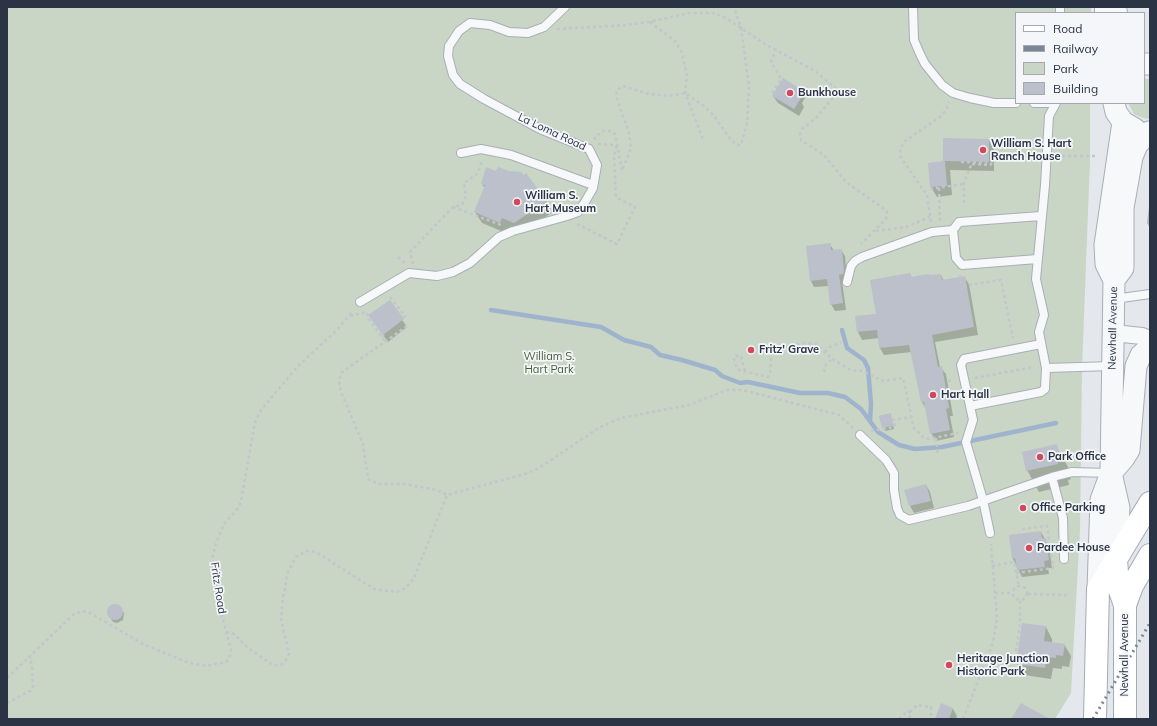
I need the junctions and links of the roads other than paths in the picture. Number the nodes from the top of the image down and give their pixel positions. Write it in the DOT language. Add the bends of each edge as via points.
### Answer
graph roads {
  1 [pos="565,7"];
  2 [pos="913,7"];
  3 [pos="1015,103"];
  4 [pos="1055,104"];
  5 [pos="1114,104"];
  6 [pos="1123,122"];
  7 [pos="1150,132"];
  8 [pos="461,153"];
  9 [pos="593,185"];
  10 [pos="1041,216"];
  11 [pos="953,230"];
  12 [pos="1037,259"];
  13 [pos="847,282"];
  14 [pos="1114,289"];
  15 [pos="1150,294"];
  16 [pos="360,302"];
  17 [pos="1113,333"];
  18 [pos="1150,339"];
  19 [pos="1042,344"];
  20 [pos="1150,347"];
  21 [pos="1112,366"];
  22 [pos="1046,371"];
  23 [pos="970,406"];
  24 [pos="860,435"];
  25 [pos="1111,473"];
  26 [pos="1052,477"];
  27 [pos="983,500"];
  28 [pos="1150,503"];
  29 [pos="990,533"];
  30 [pos="1150,555"];
  31 [pos="1064,559"];
  32 [pos="1116,560"];
  33 [pos="1098,589"];
  34 [pos="1125,605"];
  35 [pos="1095,719"];
  36 [pos="1125,719"];
  1 -- 9 [label="lane, La Loma Road" via="538,30 528,33 509,32 478,23 465,25 449,46 449,66 460,84 484,99 540,129 589,149 597,165"];
  2 -- 3 [label="lane" via="914,40 933,76 953,93 994,103"];
  4 -- 10 [label="lane" via="1049,116"];
  5 -- 6 [label="street"];
  6 -- 7 [label="street" via="1138,131"];
  6 -- 14 [label="street, Newhall Avenue" via="1104,245 1106,264"];
  7 -- 14 [label="street, Newhall Avenue" via="1137,145 1132,157 1123,208 1123,268"];
  8 -- 9 [label="lane" via="481,150 511,155"];
  9 -- 16 [label="lane, La Loma Road" via="578,212 499,237 470,263 453,272 437,276 415,272 402,275"];
  10 -- 11 [label="lane" via="959,222"];
  10 -- 12 [label="lane"];
  11 -- 12 [label="lane" via="956,258 962,265"];
  11 -- 13 [label="lane" via="932,232 855,261"];
  12 -- 19 [label="lane" via="1036,279 1044,314 1039,332"];
  14 -- 15 [label="lane"];
  14 -- 17 [label="street, Newhall Avenue"];
  17 -- 18 [label="street"];
  17 -- 21 [label="street, Newhall Avenue"];
  19 -- 22 [label="lane"];
  19 -- 23 [label="lane" via="966,358 961,365"];
  20 -- 25 [label="street" via="1141,355 1136,366 1129,450"];
  21 -- 22 [label="lane"];
  21 -- 25 [label="street, Newhall Avenue"];
  22 -- 23 [label="lane" via="1045,389 1041,392"];
  23 -- 27 [label="lane" via="973,420 966,442"];
  24 -- 27 [label="lane" via="886,460 894,473 897,508 904,518 909,520"];
  25 -- 26 [label="lane" via="1072,472"];
  25 -- 32 [label="street, Newhall Avenue" via="1119,508"];
  25 -- 33 [label="street, Newhall Avenue" via="1100,508"];
  26 -- 27 [label="lane"];
  26 -- 31 [label="lane" via="1063,518"];
  27 -- 29 [label="lane"];
  28 -- 32 [label="main road"];
  30 -- 34 [label="main road" via="1132,586"];
  32 -- 33 [label="main road"];
  32 -- 34 [label="main road, Newhall Avenue" via="1118,585"];
  33 -- 35 [label="main road, Newhall Avenue"];
  34 -- 36 [label="main road, Newhall Avenue"];
}
